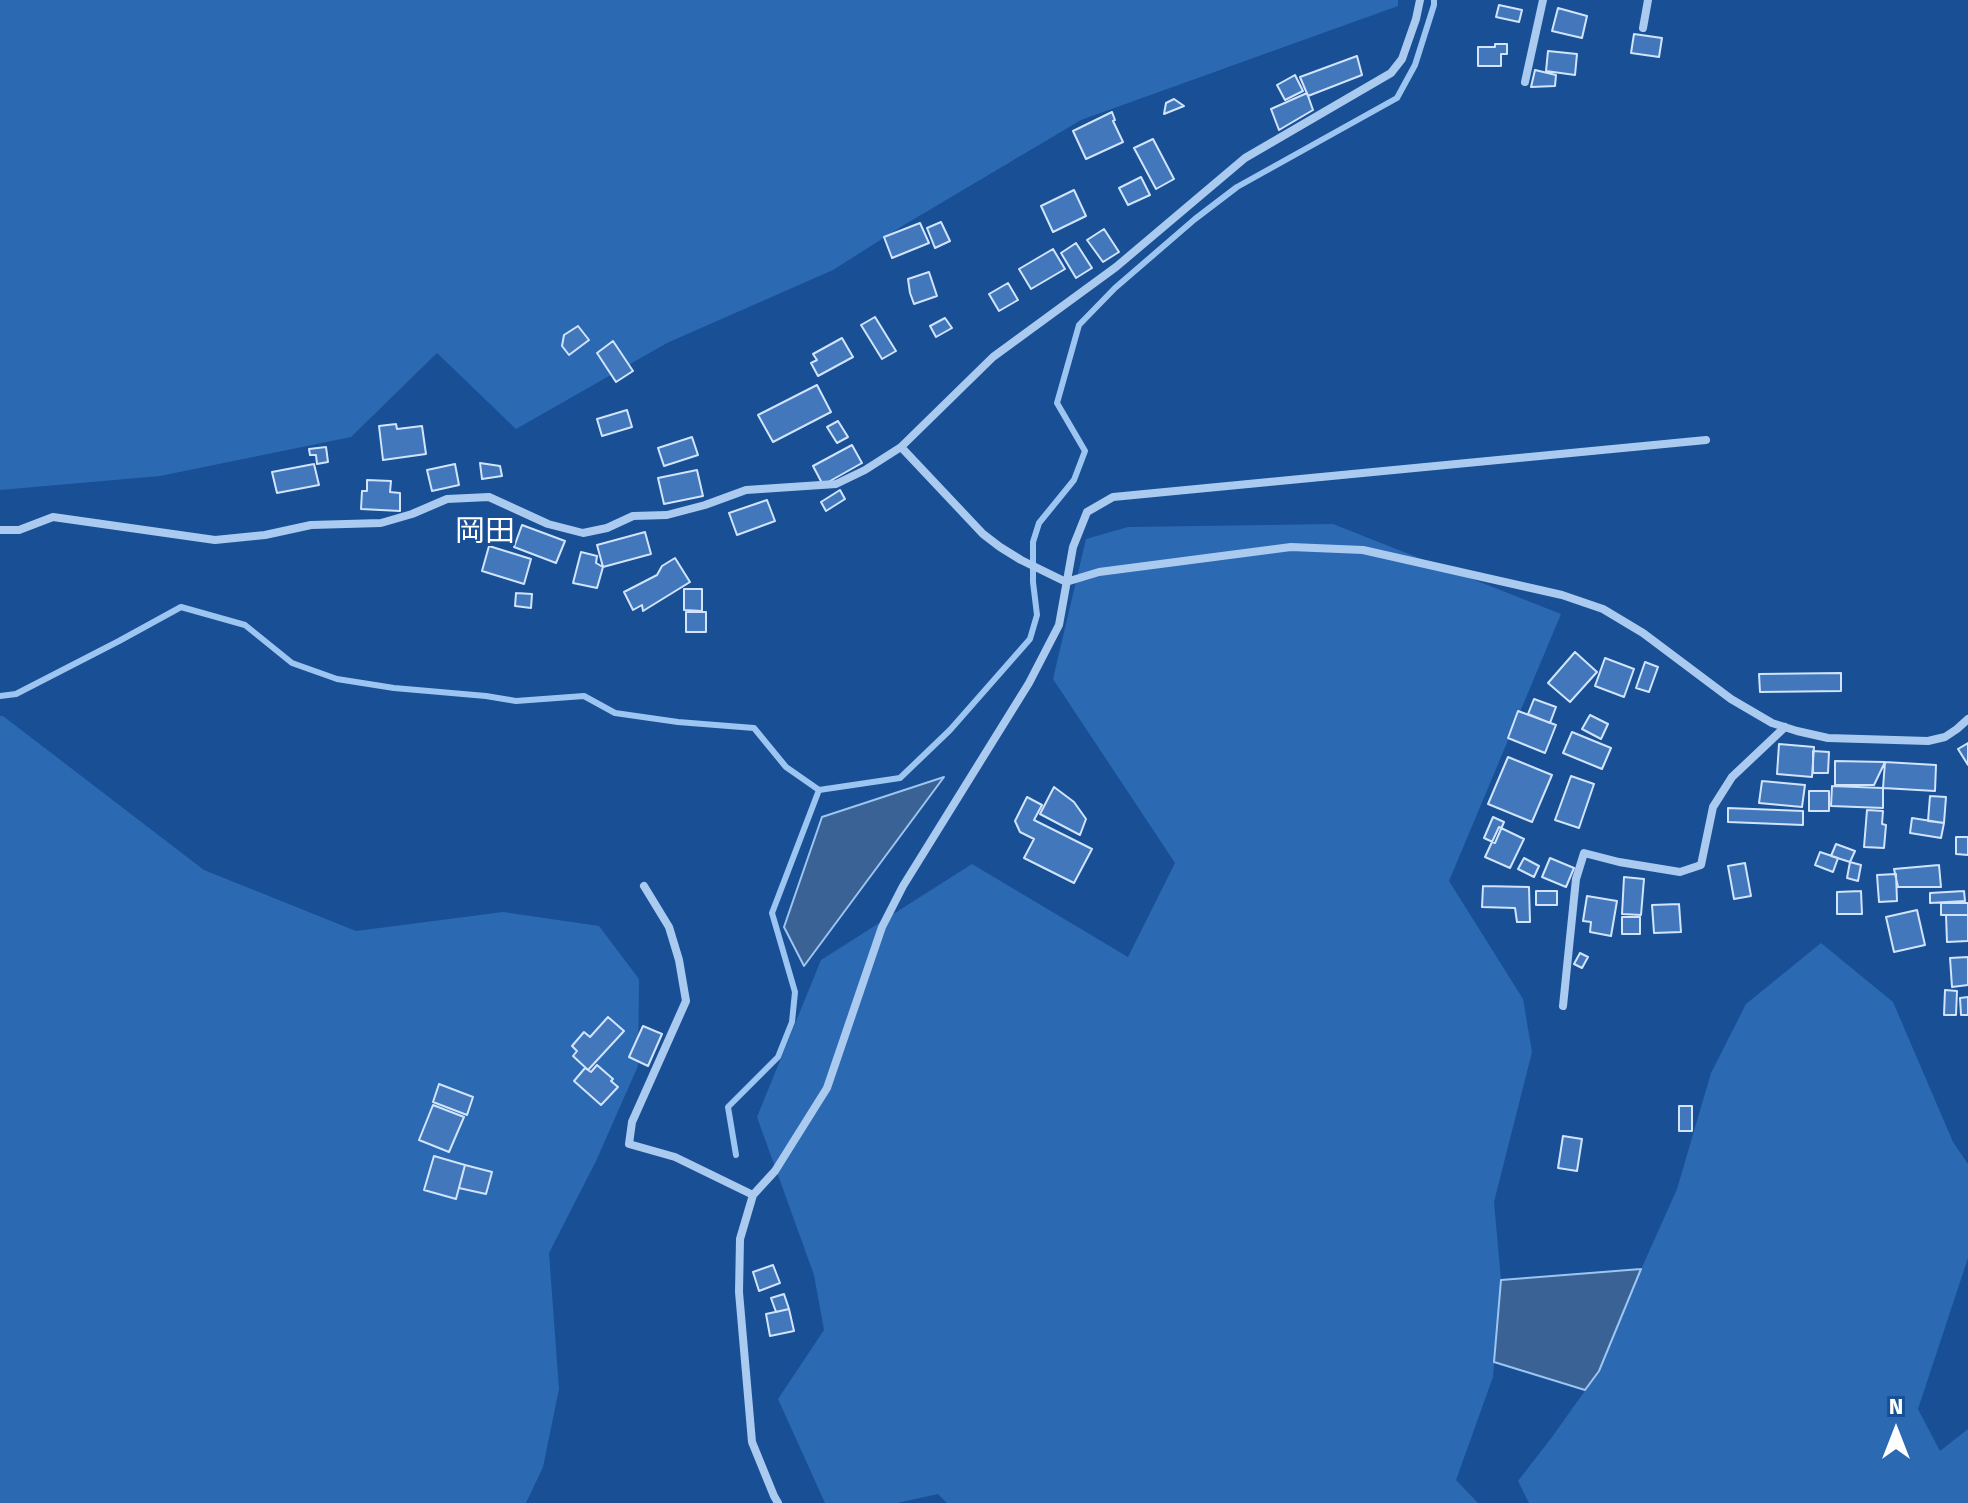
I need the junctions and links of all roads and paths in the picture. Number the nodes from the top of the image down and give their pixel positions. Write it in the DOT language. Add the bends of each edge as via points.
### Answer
graph roads {
  1 [pos="1420,0"];
  2 [pos="1543,0"];
  3 [pos="1648,0"];
  4 [pos="1643,28"];
  5 [pos="1525,82"];
  6 [pos="1706,440"];
  7 [pos="901,447"];
  8 [pos="0,530"];
  9 [pos="1066,582"];
  10 [pos="1968,719"];
  11 [pos="1785,727"];
  12 [pos="644,886"];
  13 [pos="1563,1006"];
  14 [pos="753,1195"];
  15 [pos="778,1503"];
  1 -- 7 [label="street" via="1402,59 1391,73 1245,158 1116,267 993,357"];
  2 -- 5 [label="street"];
  3 -- 4 [label="street"];
  6 -- 9 [label="street" via="1113,497 1087,512"];
  7 -- 8 [label="street" via="836,484 746,490 705,505 667,515 633,516 583,533 548,524 489,497 447,499 381,523 311,525 215,540 53,517 19,530"];
  7 -- 9 [label="street" via="983,534"];
  9 -- 11 [label="street" via="1099,572 1291,547 1363,550 1603,609 1731,699"];
  9 -- 14 [label="street" via="1059,625 1029,683 882,927 827,1088 775,1171"];
  10 -- 11 [label="street" via="1945,737 1928,741 1828,738"];
  11 -- 13 [label="street" via="1732,777 1713,807 1701,865 1680,872 1584,853 1576,879"];
  12 -- 14 [label="street" via="669,927 686,1001 632,1122 629,1144 675,1157"];
  14 -- 15 [label="street" via="740,1239 739,1292 752,1442"];
}
